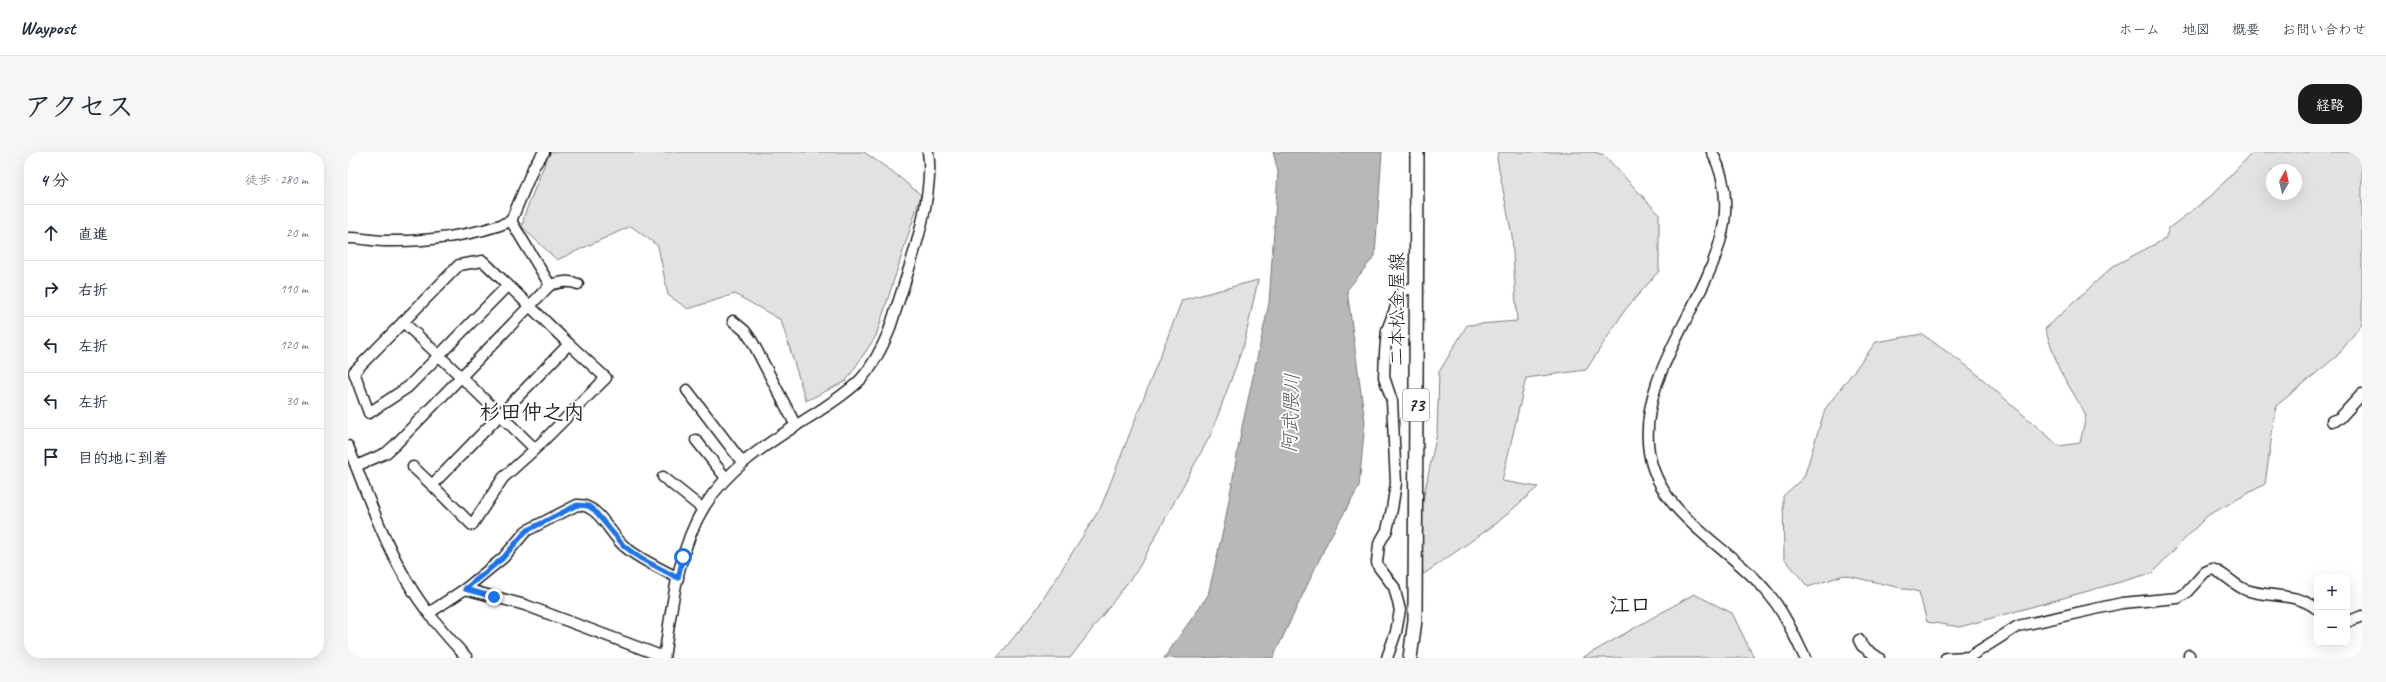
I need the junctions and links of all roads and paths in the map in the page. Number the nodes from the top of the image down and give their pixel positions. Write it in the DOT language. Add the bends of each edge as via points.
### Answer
graph roads {
  1 [pos="544,152"];
  2 [pos="928,152"];
  3 [pos="1417,152"];
  4 [pos="1712,152"];
  5 [pos="511,221"];
  6 [pos="348,238"];
  7 [pos="578,284"];
  8 [pos="508,285"];
  9 [pos="550,285"];
  10 [pos="1415,287"];
  11 [pos="531,306"];
  12 [pos="733,321"];
  13 [pos="403,322"];
  14 [pos="569,344"];
  15 [pos="439,354"];
  16 [pos="462,378"];
  17 [pos="687,390"];
  18 [pos="2362,394"];
  19 [pos="500,415"];
  20 [pos="2332,421"];
  21 [pos="796,426"];
  22 [pos="696,440"];
  23 [pos="348,446"];
  24 [pos="535,449"];
  25 [pos="742,462"];
  26 [pos="356,466"];
  27 [pos="413,467"];
  28 [pos="663,477"];
  29 [pos="726,478"];
  30 [pos="432,485"];
  31 [pos="703,509"];
  32 [pos="678,578"];
  33 [pos="465,589"];
  34 [pos="2314,606"];
  35 [pos="429,613"];
  36 [pos="2362,616"];
  37 [pos="2350,621"];
  38 [pos="1859,640"];
  39 [pos="467,658"];
  40 [pos="664,658"];
  41 [pos="1387,658"];
  42 [pos="1410,658"];
  43 [pos="1805,658"];
  44 [pos="1879,658"];
  45 [pos="1946,658"];
  1 -- 5 [label="street" via="534,166"];
  2 -- 21 [label="street" via="930,167 921,222 882,347 871,367 851,388"];
  3 -- 10 [label="main road, 二本松金屋線 / 73"];
  4 -- 43 [label="street" via="1720,170 1725,194 1724,224 1713,260 1652,397 1648,427 1650,453 1660,482 1676,507 1768,593 1789,624"];
  5 -- 6 [label="street" via="467,233 414,240"];
  5 -- 9 [label="street"];
  7 -- 9 [label="street" via="560,282"];
  8 -- 11 [label="street"];
  8 -- 13 [label="street" via="483,261 459,265"];
  8 -- 15 [label="street"];
  9 -- 11 [label="street"];
  10 -- 41 [label="street" via="1402,291 1387,330 1385,353 1384,377 1392,401 1396,483 1387,530 1379,544 1377,562 1394,587 1400,610"];
  10 -- 42 [label="main road, 二本松金屋線 / 73" via="1415,620"];
  11 -- 14 [label="street"];
  11 -- 16 [label="street"];
  12 -- 21 [label="street" via="752,341"];
  13 -- 15 [label="street"];
  13 -- 15 [label="street" via="354,372 369,413 408,387"];
  14 -- 19 [label="street"];
  14 -- 24 [label="street" via="606,378"];
  15 -- 16 [label="street"];
  16 -- 19 [label="street"];
  16 -- 26 [label="street" via="386,453"];
  17 -- 25 [label="street"];
  18 -- 20 [label="street" via="2340,418"];
  19 -- 24 [label="street"];
  19 -- 30 [label="street"];
  21 -- 25 [label="street"];
  22 -- 29 [label="street"];
  23 -- 26 [label="street"];
  24 -- 30 [label="street" via="503,478 472,525"];
  25 -- 29 [label="street"];
  26 -- 35 [label="street" via="379,525 406,580"];
  27 -- 30 [label="street"];
  28 -- 31 [label="street"];
  29 -- 31 [label="street"];
  31 -- 32 [label="street" via="686,546"];
  32 -- 33 [label="street" via="640,558 624,546 593,509 577,505 526,531 503,558"];
  32 -- 40 [label="street"];
  33 -- 35 [label="street"];
  33 -- 40 [label="street" via="525,605"];
  34 -- 45 [label="street" via="2308,601 2293,597 2247,590 2212,569 2205,572 2178,598 2122,602 2018,626 1969,657"];
  35 -- 39 [label="street"];
  36 -- 37 [label="street"];
  38 -- 44 [label="street" via="1862,646"];
}
